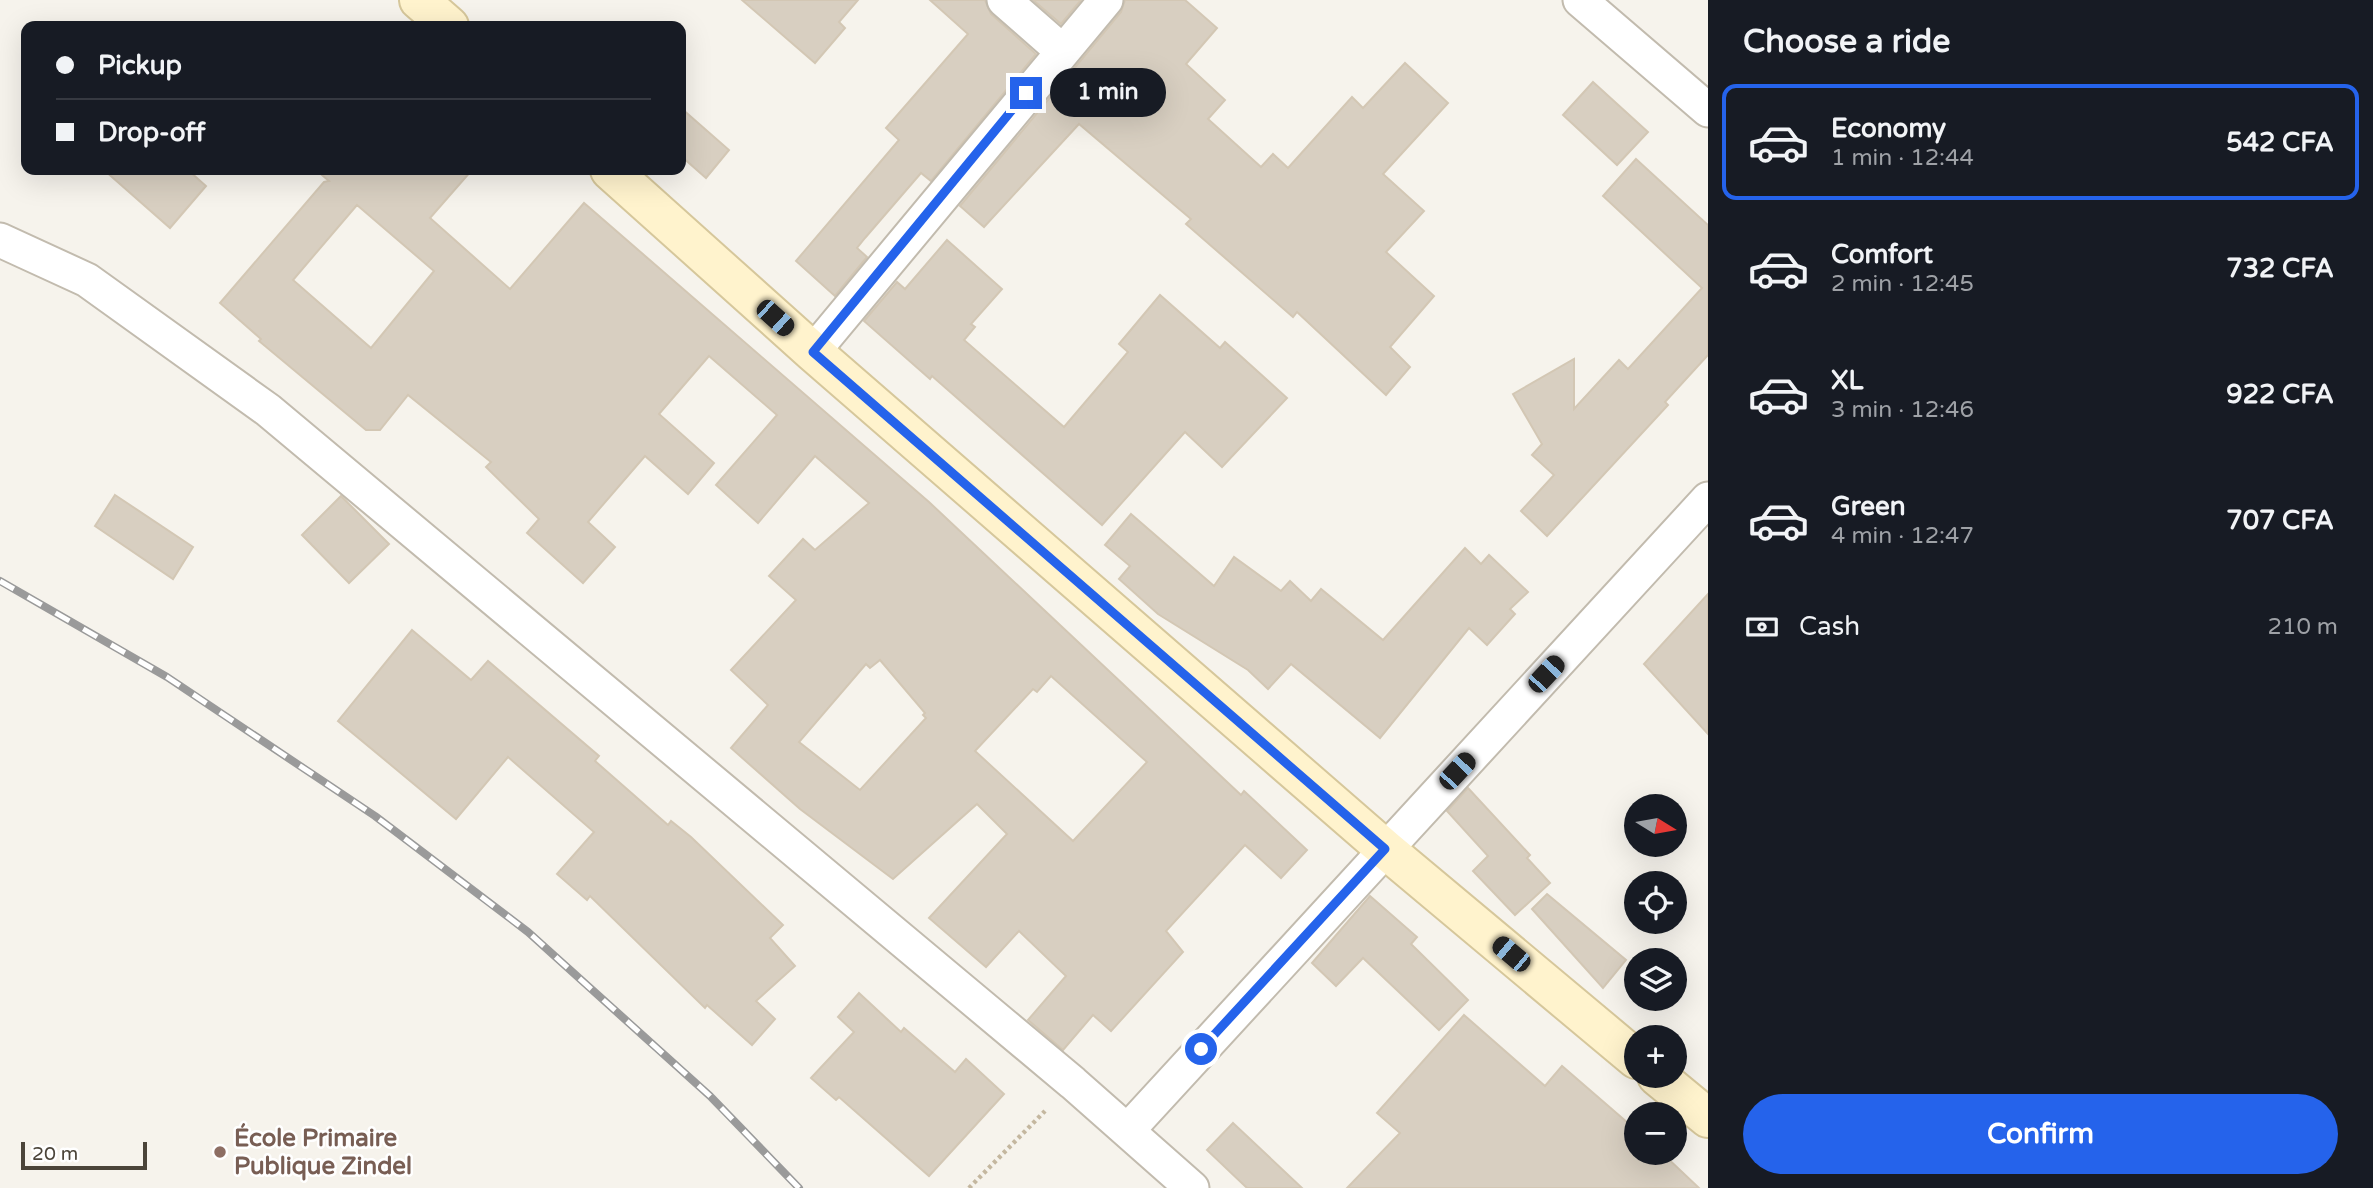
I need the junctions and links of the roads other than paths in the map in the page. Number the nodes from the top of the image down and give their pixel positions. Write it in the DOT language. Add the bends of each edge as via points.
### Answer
graph roads {
  1 [pos="419,0"];
  2 [pos="1004,0"];
  3 [pos="1106,0"];
  4 [pos="1580,0"];
  5 [pos="443,21"];
  6 [pos="1061,50"];
  7 [pos="1708,110"];
  8 [pos="616,175"];
  9 [pos="5,236"];
  10 [pos="813,352"];
  11 [pos="1708,499"];
  12 [pos="1385,849"];
  13 [pos="1624,1049"];
  14 [pos="1672,1088"];
  15 [pos="1708,1118"];
  16 [pos="1128,1130"];
  17 [pos="1192,1188"];
  1 -- 5 [label="street"];
  2 -- 6 [label="street"];
  3 -- 6 [label="street"];
  4 -- 7 [label="street"];
  6 -- 10 [label="street"];
  8 -- 10 [label="street"];
  9 -- 16 [label="street" via="87,281 268,410"];
  10 -- 12 [label="street"];
  11 -- 12 [label="street"];
  12 -- 13 [label="street"];
  12 -- 16 [label="street"];
  14 -- 15 [label="street"];
  16 -- 17 [label="street"];
}
